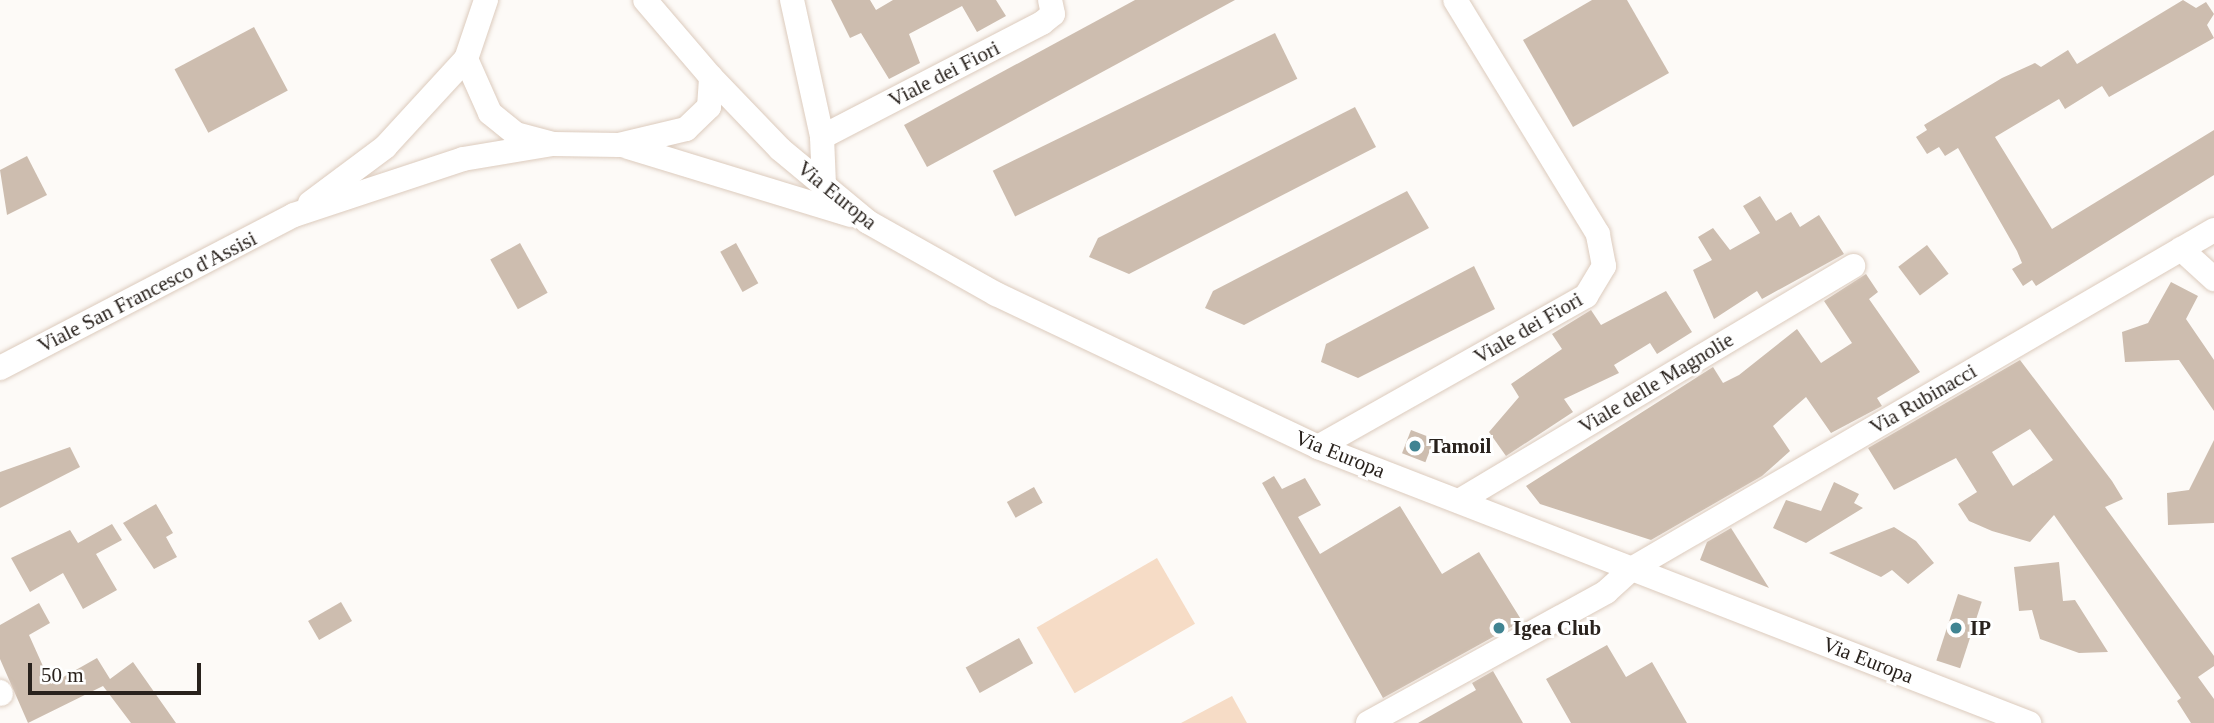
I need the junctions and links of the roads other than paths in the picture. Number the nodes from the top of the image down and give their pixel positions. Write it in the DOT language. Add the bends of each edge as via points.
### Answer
graph roads {
  1 [pos="645,0"];
  2 [pos="792,0"];
  3 [pos="1050,0"];
  4 [pos="1455,0"];
  5 [pos="485,1"];
  6 [pos="466,60"];
  7 [pos="711,77"];
  8 [pos="822,137"];
  9 [pos="553,144"];
  10 [pos="619,145"];
  11 [pos="824,185"];
  12 [pos="294,215"];
  13 [pos="868,222"];
  14 [pos="2214,230"];
  15 [pos="2181,249"];
  16 [pos="1853,266"];
  17 [pos="2214,279"];
  18 [pos="0,368"];
  19 [pos="1318,447"];
  20 [pos="1459,501"];
  21 [pos="1633,568"];
  22 [pos="1368,723"];
  23 [pos="2029,723"];
  1 -- 7 [label="street, Via Europa"];
  2 -- 8 [label="street"];
  3 -- 8 [label="street, Viale dei Fiori" via="1053,14 1042,23"];
  4 -- 19 [label="street, Viale dei Fiori" via="1598,234 1604,266 1586,296"];
  5 -- 6 [label="street"];
  6 -- 9 [label="street" via="490,113 516,134"];
  6 -- 12 [label="street, Viale San Francesco d'Assisi" via="385,147"];
  7 -- 10 [label="street" via="709,107 700,120 660,138"];
  7 -- 11 [label="street, Via Europa"];
  8 -- 11 [label="street"];
  9 -- 10 [label="street"];
  9 -- 12 [label="street, Viale San Francesco d'Assisi" via="463,159"];
  10 -- 13 [label="street" via="776,188"];
  11 -- 13 [label="street, Via Europa"];
  12 -- 18 [label="street, Viale San Francesco d'Assisi"];
  13 -- 19 [label="street, Via Europa" via="996,294"];
  14 -- 15 [label="street, Via Rubinacci"];
  15 -- 17 [label="street"];
  15 -- 21 [label="street, Via Rubinacci"];
  16 -- 20 [label="street, Viale delle Magnolie"];
  19 -- 20 [label="street, Via Europa"];
  20 -- 21 [label="street, Via Europa"];
  21 -- 22 [label="street, Via Rubinacci" via="1606,592"];
  21 -- 23 [label="street, Via Europa"];
}
